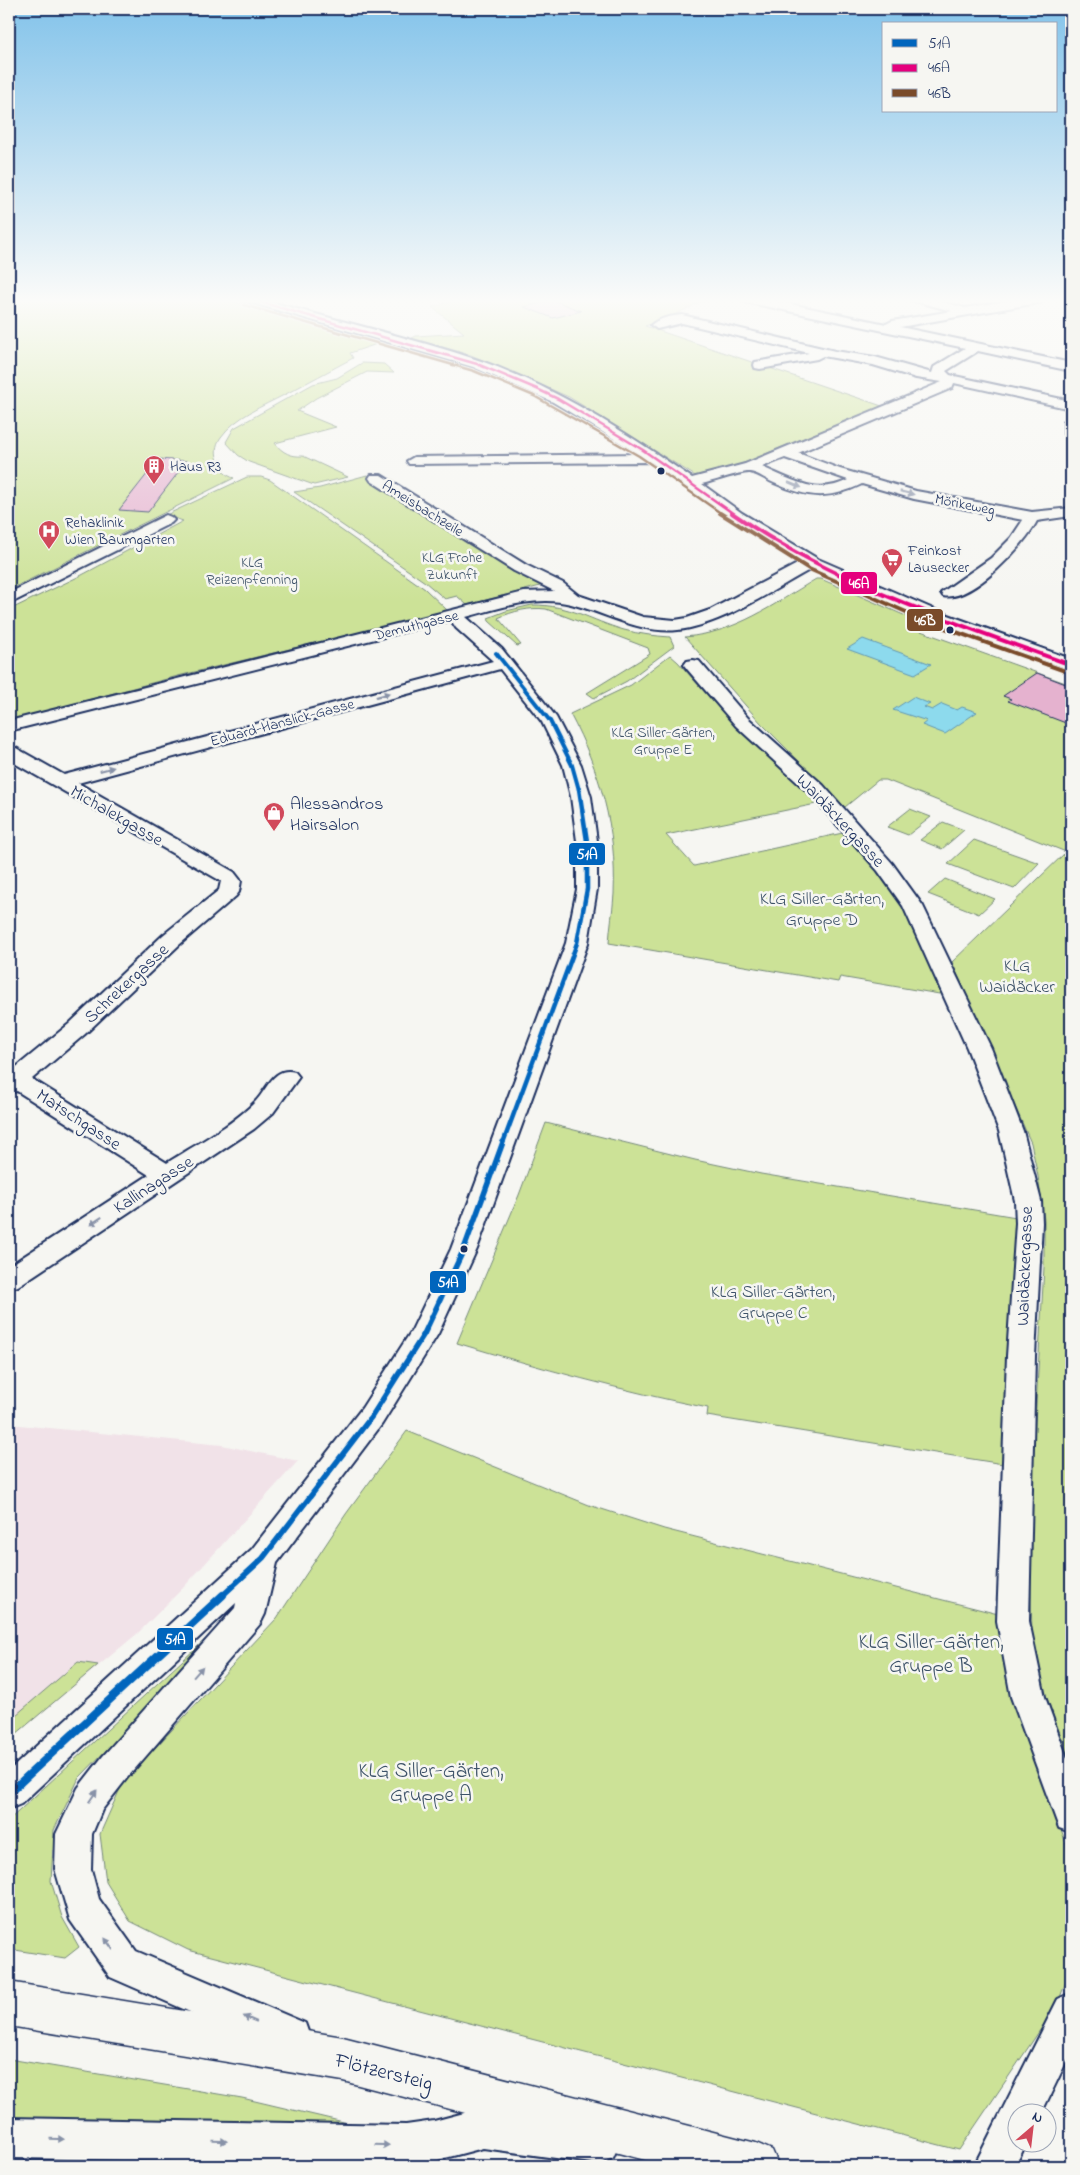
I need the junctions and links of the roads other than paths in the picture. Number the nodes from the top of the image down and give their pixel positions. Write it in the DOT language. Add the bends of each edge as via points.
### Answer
graph roads {
  1 [pos="559,400"];
  2 [pos="912,400"];
  3 [pos="1050,400"];
  4 [pos="1071,404"];
  5 [pos="1071,422"];
  6 [pos="1071,434"];
  7 [pos="785,453"];
  8 [pos="654,458"];
  9 [pos="414,461"];
  10 [pos="750,467"];
  11 [pos="376,478"];
  12 [pos="860,480"];
  13 [pos="690,483"];
  14 [pos="1071,512"];
  15 [pos="1032,517"];
  16 [pos="166,520"];
  17 [pos="812,562"];
  18 [pos="9,599"];
  19 [pos="573,599"];
  20 [pos="918,609"];
  21 [pos="456,614"];
  22 [pos="504,663"];
  23 [pos="693,665"];
  24 [pos="1071,665"];
  25 [pos="9,726"];
  26 [pos="9,752"];
  27 [pos="60,782"];
  28 [pos="227,876"];
  29 [pos="287,1077"];
  30 [pos="13,1082"];
  31 [pos="166,1174"];
  32 [pos="9,1279"];
  33 [pos="263,1558"];
  34 [pos="9,1793"];
  35 [pos="1071,1816"];
  36 [pos="9,2004"];
  37 [pos="1071,2012"];
  38 [pos="343,2059"];
  39 [pos="1026,2102"];
  40 [pos="9,2138"];
  41 [pos="1008,2139"];
  42 [pos="755,2166"];
  43 [pos="994,2166"];
  1 -- 8 [label="street"];
  2 -- 7 [label="street"];
  3 -- 4 [label="street"];
  5 -- 6 [label="street"];
  7 -- 10 [label="street"];
  7 -- 12 [label="street, Mörikeweg"];
  8 -- 9 [label="street"];
  8 -- 13 [label="street"];
  10 -- 12 [label="street, one-way" via="822,492 838,490"];
  10 -- 13 [label="street"];
  11 -- 19 [label="street, Ameisbachzeile" via="520,568 557,586"];
  12 -- 15 [label="street, Mörikeweg, one-way" via="914,495"];
  13 -- 17 [label="street"];
  14 -- 15 [label="street, Mörikeweg"];
  15 -- 20 [label="street" via="1012,546 994,564 965,586"];
  16 -- 18 [label="street"];
  17 -- 19 [label="street, Demuthgasse" via="716,614 690,623 641,622"];
  17 -- 20 [label="street"];
  19 -- 21 [label="street, Demuthgasse" via="524,597"];
  20 -- 24 [label="street"];
  21 -- 22 [label="street" via="462,624"];
  21 -- 25 [label="street, Demuthgasse"];
  27 -- 22 [label="street, Eduard-Hanslick-Gasse, one-way"];
  22 -- 33 [label="street" via="550,720 572,765 581,798 587,841 587,889 577,943 440,1303 372,1416"];
  23 -- 35 [label="street, Waidäckergasse" via="742,722 816,789 885,867 913,906 979,1048 1011,1131 1030,1223 1021,1356 1012,1622 1028,1697"];
  26 -- 27 [label="street, Michalekgasse"];
  27 -- 28 [label="street, Michalekgasse"];
  28 -- 30 [label="street, Schrekergasse" via="231,882 229,892"];
  29 -- 31 [label="street, Kallinagasse" via="264,1107 245,1123"];
  30 -- 31 [label="street, Matschgasse"];
  31 -- 32 [label="street, Kallinagasse, one-way"];
  33 -- 34 [label="street"];
  38 -- 33 [label="street, one-way" via="123,1964 83,1907 73,1869 74,1834 90,1799 249,1614"];
  36 -- 38 [label="main road, Flötzersteig"];
  37 -- 39 [label="street"];
  38 -- 42 [label="main road, Flötzersteig"];
  40 -- 42 [label="street, Flötzersteig, one-way" via="406,2145 483,2128"];
  41 -- 43 [label="street"];
}
